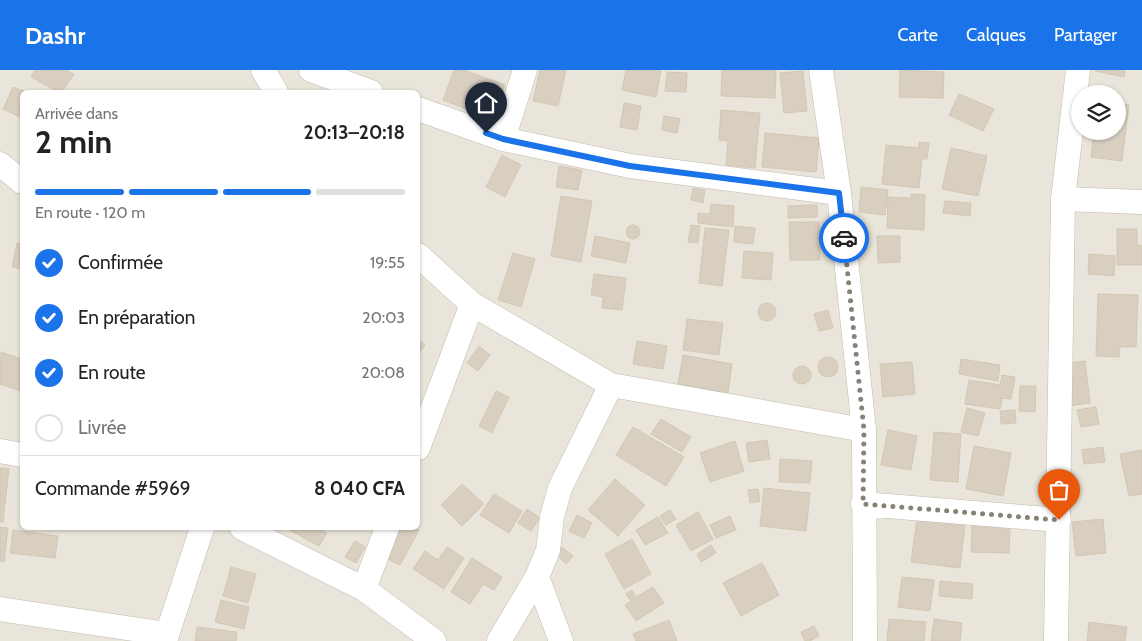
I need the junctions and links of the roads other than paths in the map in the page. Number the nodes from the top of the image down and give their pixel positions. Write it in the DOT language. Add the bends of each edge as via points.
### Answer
graph roads {
  1 [pos="263,70"];
  2 [pos="311,70"];
  3 [pos="525,70"];
  4 [pos="820,70"];
  5 [pos="1078,70"];
  6 [pos="275,90"];
  7 [pos="366,90"];
  8 [pos="420,110"];
  9 [pos="503,139"];
  10 [pos="0,164"];
  11 [pos="20,180"];
  12 [pos="839,193"];
  13 [pos="1063,199"];
  14 [pos="1142,202"];
  15 [pos="420,257"];
  16 [pos="472,304"];
  17 [pos="611,385"];
  18 [pos="864,430"];
  19 [pos="420,443"];
  20 [pos="0,451"];
  21 [pos="20,455"];
  22 [pos="863,504"];
  23 [pos="1059,520"];
  24 [pos="201,530"];
  25 [pos="246,530"];
  26 [pos="386,530"];
  27 [pos="537,577"];
  28 [pos="364,588"];
  29 [pos="0,609"];
  30 [pos="166,637"];
  31 [pos="432,640"];
  32 [pos="499,641"];
  33 [pos="561,641"];
  34 [pos="865,641"];
  35 [pos="1056,641"];
  1 -- 6 [label="street"];
  2 -- 7 [label="street"];
  3 -- 9 [label="street"];
  4 -- 12 [label="street"];
  5 -- 13 [label="street"];
  8 -- 9 [label="street"];
  9 -- 12 [label="street" via="630,166"];
  10 -- 11 [label="street"];
  12 -- 18 [label="street"];
  13 -- 14 [label="street"];
  13 -- 23 [label="street"];
  15 -- 16 [label="street"];
  16 -- 17 [label="street"];
  16 -- 19 [label="street"];
  17 -- 18 [label="street"];
  17 -- 27 [label="street" via="560,488 548,550"];
  18 -- 22 [label="street"];
  20 -- 21 [label="street"];
  22 -- 23 [label="street"];
  22 -- 34 [label="street"];
  23 -- 35 [label="street"];
  24 -- 30 [label="street"];
  25 -- 28 [label="street"];
  26 -- 28 [label="street"];
  27 -- 32 [label="street"];
  27 -- 33 [label="street"];
  28 -- 31 [label="street"];
  29 -- 30 [label="street"];
}
